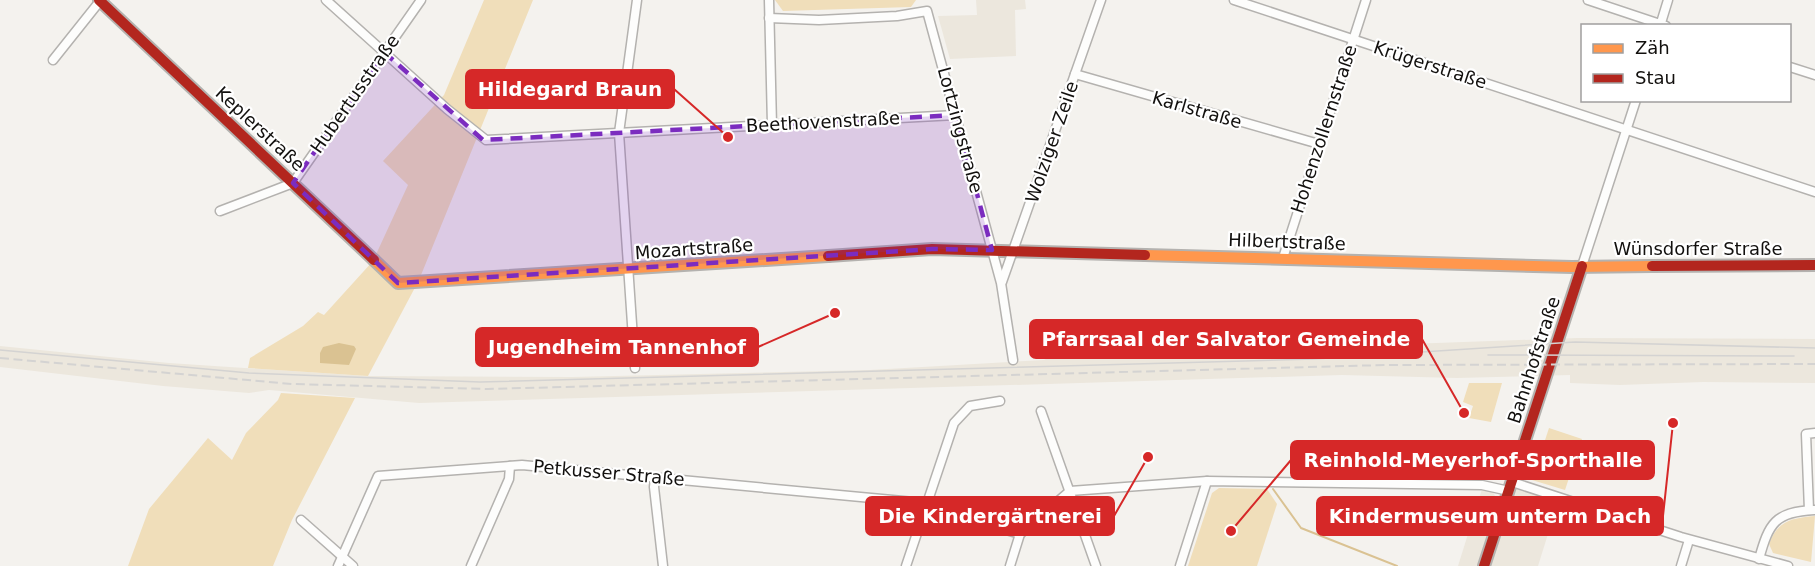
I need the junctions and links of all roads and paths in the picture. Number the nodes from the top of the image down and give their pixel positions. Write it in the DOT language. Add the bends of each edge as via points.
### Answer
graph roads {
  1 [pos="100,0"];
  2 [pos="326,0"];
  3 [pos="421,0"];
  4 [pos="637,0"];
  5 [pos="769,0"];
  6 [pos="1101,0"];
  7 [pos="1234,0"];
  8 [pos="1366,0"];
  9 [pos="1588,0"];
  10 [pos="1668,0"];
  11 [pos="769,18"];
  12 [pos="1659,24"];
  13 [pos="1662,24"];
  14 [pos="1353,39"];
  15 [pos="384,52"];
  16 [pos="53,60"];
  17 [pos="1791,67"];
  18 [pos="1075,75"];
  19 [pos="1815,75"];
  20 [pos="1635,102"];
  21 [pos="956,115"];
  22 [pos="772,125"];
  23 [pos="1626,129"];
  24 [pos="619,133"];
  25 [pos="1319,144"];
  26 [pos="293,183"];
  27 [pos="1815,192"];
  28 [pos="220,211"];
  29 [pos="992,250"];
  30 [pos="1014,250"];
  31 [pos="1283,258"];
  32 [pos="1815,265"];
  33 [pos="1582,266"];
  34 [pos="628,270"];
  35 [pos="398,283"];
  36 [pos="1001,283"];
  37 [pos="1013,360"];
  38 [pos="635,368"];
  39 [pos="1000,401"];
  40 [pos="1041,411"];
  41 [pos="1815,433"];
  42 [pos="510,466"];
  43 [pos="655,478"];
  44 [pos="1207,482"];
  45 [pos="1510,486"];
  46 [pos="1070,491"];
  47 [pos="927,505"];
  48 [pos="1812,510"];
  49 [pos="302,520"];
  50 [pos="1020,534"];
  51 [pos="1689,540"];
  52 [pos="342,556"];
  53 [pos="1759,559"];
  54 [pos="338,566"];
  55 [pos="353,566"];
  56 [pos="471,566"];
  57 [pos="663,566"];
  58 [pos="906,566"];
  59 [pos="1010,566"];
  60 [pos="1096,566"];
  61 [pos="1180,566"];
  62 [pos="1484,566"];
  63 [pos="1681,566"];
  64 [pos="1788,566"];
  1 -- 16 [label="street"];
  1 -- 26 [label="street, Keplerstraße"];
  2 -- 15 [label="street"];
  3 -- 15 [label="street, Hubertusstraße"];
  4 -- 24 [label="street"];
  5 -- 11 [label="street"];
  6 -- 18 [label="street, Wolziger Zeile"];
  7 -- 14 [label="street, Krügerstraße"];
  8 -- 14 [label="street, Hohenzollernstraße"];
  9 -- 12 [label="street"];
  10 -- 13 [label="street"];
  11 -- 21 [label="street, Lortzingstraße" via="842,19 927,11"];
  11 -- 22 [label="street"];
  14 -- 23 [label="street, Krügerstraße"];
  14 -- 25 [label="street, Hohenzollernstraße"];
  15 -- 24 [label="street, Beethovenstraße" via="486,140"];
  15 -- 26 [label="street, Hubertusstraße"];
  17 -- 19 [label="street"];
  18 -- 25 [label="street, Karlstraße"];
  18 -- 30 [label="street, Wolziger Zeile"];
  20 -- 23 [label="street"];
  21 -- 22 [label="street, Beethovenstraße"];
  21 -- 29 [label="street, Lortzingstraße"];
  22 -- 24 [label="street, Beethovenstraße"];
  23 -- 27 [label="street, Krügerstraße"];
  23 -- 33 [label="street"];
  24 -- 34 [label="street"];
  25 -- 31 [label="street, Hohenzollernstraße"];
  26 -- 28 [label="street"];
  26 -- 35 [label="street, Keplerstraße"];
  29 -- 30 [label="street, Hilbertstraße"];
  29 -- 34 [label="street, Mozartstraße" via="932,249"];
  29 -- 36 [label="street"];
  30 -- 31 [label="street, Hilbertstraße"];
  30 -- 36 [label="street, Wolziger Zeile"];
  31 -- 33 [label="street, Hilbertstraße"];
  32 -- 33 [label="street, Wünsdorfer Straße"];
  33 -- 45 [label="street, Bahnhofstraße"];
  34 -- 35 [label="street, Mozartstraße"];
  34 -- 38 [label="street"];
  36 -- 37 [label="street"];
  39 -- 47 [label="street" via="970,406 956,418"];
  40 -- 46 [label="street"];
  41 -- 48 [label="street" via="1806,434"];
  42 -- 43 [label="street, Petkusser Straße"];
  42 -- 52 [label="street, Petkusser Straße" via="378,476"];
  42 -- 56 [label="street" via="509,478"];
  43 -- 47 [label="street, Petkusser Straße"];
  43 -- 57 [label="street"];
  44 -- 45 [label="street"];
  44 -- 46 [label="street"];
  44 -- 61 [label="street"];
  45 -- 51 [label="street"];
  45 -- 62 [label="street, Bahnhofstraße"];
  46 -- 50 [label="street"];
  46 -- 60 [label="street"];
  47 -- 50 [label="street, Petkusser Straße"];
  47 -- 58 [label="street"];
  48 -- 53 [label="street" via="1790,513 1774,522"];
  49 -- 52 [label="street"];
  50 -- 59 [label="street"];
  51 -- 53 [label="street"];
  51 -- 63 [label="street"];
  52 -- 54 [label="street"];
  52 -- 55 [label="street"];
  53 -- 64 [label="street"];
}
